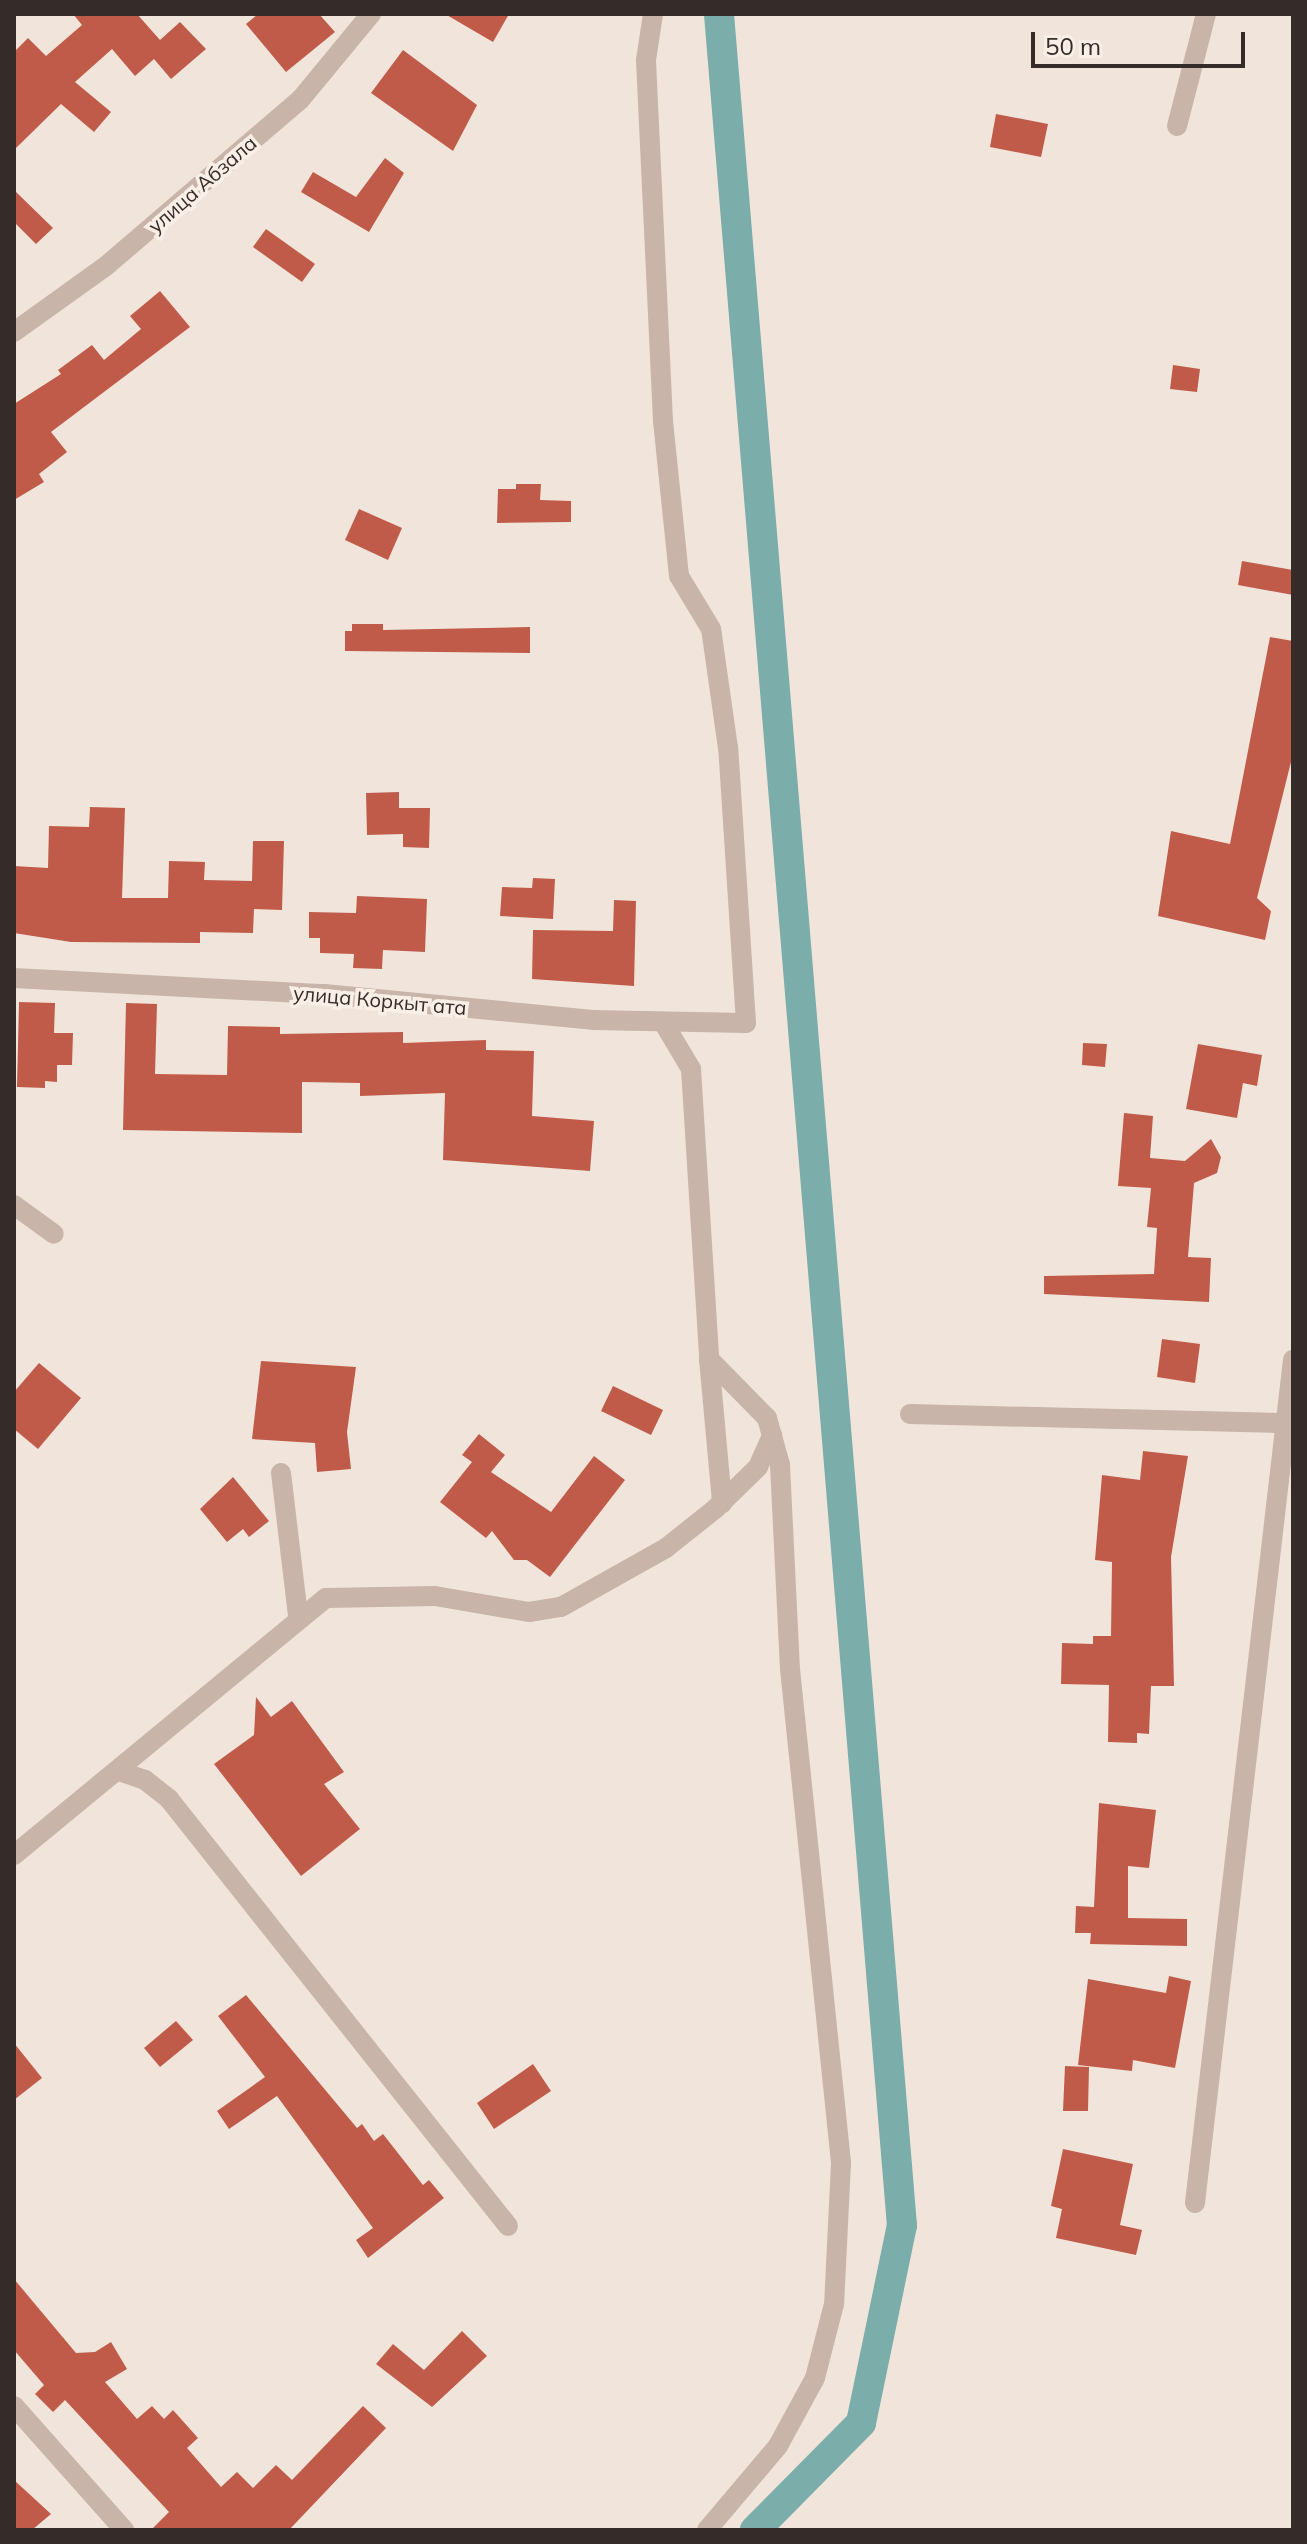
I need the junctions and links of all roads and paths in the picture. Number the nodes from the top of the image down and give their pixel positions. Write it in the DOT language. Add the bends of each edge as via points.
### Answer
graph roads {
  1 [pos="371,14"];
  2 [pos="653,14"];
  3 [pos="1206,14"];
  4 [pos="1177,126"];
  5 [pos="14,332"];
  6 [pos="14,978"];
  7 [pos="663,1022"];
  8 [pos="14,1205"];
  9 [pos="54,1234"];
  10 [pos="709,1359"];
  11 [pos="1293,1360"];
  12 [pos="910,1414"];
  13 [pos="1286,1423"];
  14 [pos="772,1435"];
  15 [pos="281,1473"];
  16 [pos="722,1503"];
  17 [pos="298,1616"];
  18 [pos="119,1771"];
  19 [pos="14,1855"];
  20 [pos="1195,2203"];
  21 [pos="508,2226"];
  22 [pos="14,2406"];
  23 [pos="124,2530"];
  24 [pos="707,2530"];
  1 -- 5 [label="street, улица Абзала" via="300,100 106,266"];
  2 -- 7 [label="street, улица Коркыт ата" via="646,60 663,421 679,576 711,629 728,748 746,1023"];
  3 -- 4 [label="street"];
  6 -- 7 [label="street, улица Коркыт ата" via="324,994"];
  7 -- 10 [label="street" via="691,1069"];
  8 -- 9 [label="street"];
  10 -- 14 [label="street" via="767,1418"];
  10 -- 16 [label="street"];
  11 -- 13 [label="street"];
  12 -- 13 [label="street"];
  13 -- 20 [label="street"];
  14 -- 16 [label="street" via="758,1467"];
  14 -- 24 [label="street" via="780,1465 806,1838 835,2074 841,2234 827,2338 800,2410"];
  15 -- 17 [label="street"];
  16 -- 17 [label="street" via="666,1548 561,1607 529,1612 375,1594 326,1598"];
  17 -- 18 [label="street"];
  18 -- 19 [label="street"];
  18 -- 21 [label="street" via="145,1780 169,1799"];
  22 -- 23 [label="street"];
}
